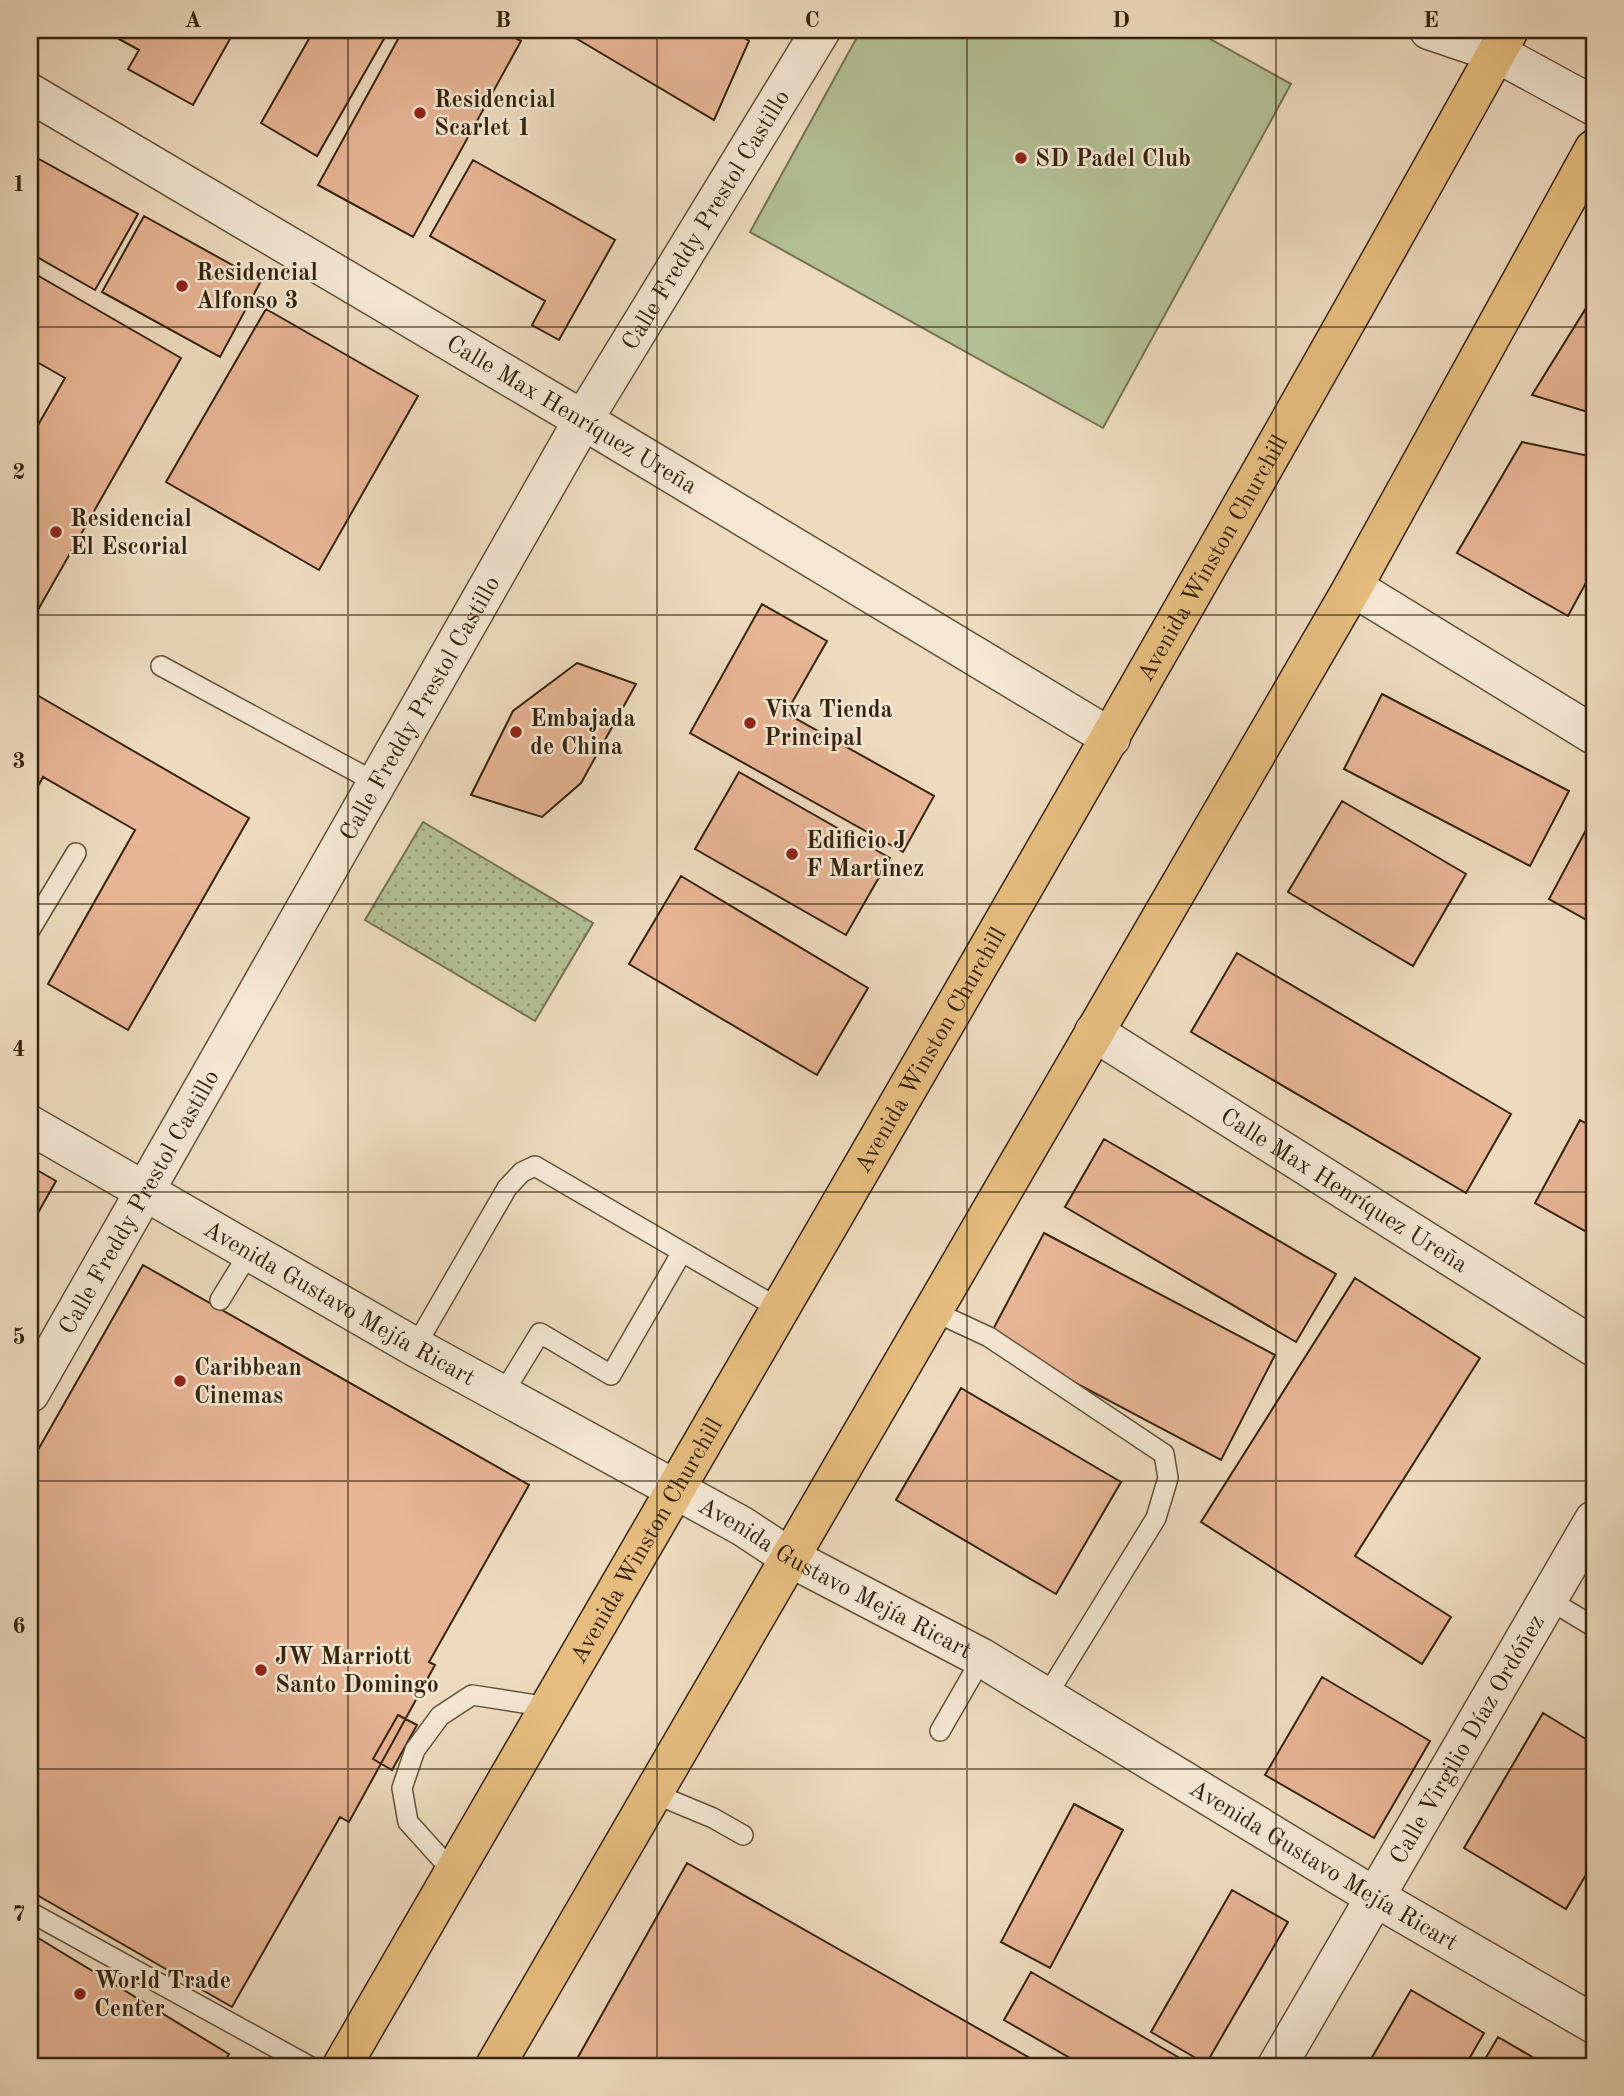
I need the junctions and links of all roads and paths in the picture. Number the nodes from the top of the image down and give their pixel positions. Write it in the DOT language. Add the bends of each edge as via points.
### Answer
graph roads {
  1 [pos="821,30"];
  2 [pos="1429,30"];
  3 [pos="1503,41"];
  4 [pos="30,93"];
  5 [pos="1594,106"];
  6 [pos="1594,149"];
  7 [pos="583,420"];
  8 [pos="1353,587"];
  9 [pos="161,666"];
  10 [pos="1594,734"];
  11 [pos="1111,738"];
  12 [pos="375,782"];
  13 [pos="76,853"];
  14 [pos="30,930"];
  15 [pos="1094,1032"];
  16 [pos="30,1125"];
  17 [pos="143,1192"];
  18 [pos="682,1252"];
  19 [pos="249,1253"];
  20 [pos="220,1300"];
  21 [pos="780,1309"];
  22 [pos="933,1311"];
  23 [pos="415,1347"];
  24 [pos="1594,1347"];
  25 [pos="30,1393"];
  26 [pos="502,1395"];
  27 [pos="673,1489"];
  28 [pos="1594,1520"];
  29 [pos="789,1557"];
  30 [pos="1548,1599"];
  31 [pos="1594,1627"];
  32 [pos="982,1658"];
  33 [pos="1046,1697"];
  34 [pos="549,1707"];
  35 [pos="940,1731"];
  36 [pos="653,1793"];
  37 [pos="743,1835"];
  38 [pos="454,1872"];
  39 [pos="1375,1897"];
  40 [pos="30,1912"];
  41 [pos="1594,2024"];
  42 [pos="309,2066"];
  43 [pos="342,2066"];
  44 [pos="495,2066"];
  45 [pos="1277,2066"];
  1 -- 7 [label="street, Calle Freddy Prestol Castillo"];
  2 -- 3 [label="street"];
  3 -- 5 [label="street"];
  3 -- 11 [label="main road, Avenida Winston Churchill"];
  4 -- 7 [label="street, Calle Max Henríquez Ureña"];
  6 -- 8 [label="main road"];
  7 -- 11 [label="street, Calle Max Henríquez Ureña"];
  7 -- 12 [label="street, Calle Freddy Prestol Castillo"];
  8 -- 10 [label="street"];
  8 -- 15 [label="main road"];
  9 -- 12 [label="lane"];
  11 -- 21 [label="main road, Avenida Winston Churchill"];
  12 -- 17 [label="street, Calle Freddy Prestol Castillo"];
  13 -- 14 [label="lane"];
  15 -- 22 [label="main road"];
  15 -- 24 [label="street, Calle Max Henríquez Ureña"];
  16 -- 17 [label="street, Avenida Gustavo Mejía Ricart"];
  17 -- 19 [label="street, Avenida Gustavo Mejía Ricart"];
  17 -- 25 [label="street, Calle Freddy Prestol Castillo"];
  18 -- 21 [label="lane"];
  18 -- 23 [label="lane" via="535,1166 522,1171 507,1188"];
  18 -- 26 [label="lane" via="611,1375 540,1332"];
  19 -- 20 [label="lane"];
  19 -- 23 [label="street, Avenida Gustavo Mejía Ricart"];
  21 -- 27 [label="main road, Avenida Winston Churchill"];
  22 -- 29 [label="main road"];
  22 -- 33 [label="lane" via="989,1337 1164,1454 1168,1478 1156,1518"];
  23 -- 26 [label="street, Avenida Gustavo Mejía Ricart"];
  26 -- 27 [label="street, Avenida Gustavo Mejía Ricart"];
  27 -- 29 [label="street, Avenida Gustavo Mejía Ricart"];
  27 -- 34 [label="main road, Avenida Winston Churchill"];
  28 -- 30 [label="street, Calle Virgilio Díaz Ordóñez"];
  29 -- 32 [label="street, Avenida Gustavo Mejía Ricart"];
  29 -- 36 [label="main road"];
  30 -- 31 [label="lane"];
  30 -- 39 [label="street, Calle Virgilio Díaz Ordóñez"];
  32 -- 33 [label="street, Avenida Gustavo Mejía Ricart"];
  32 -- 35 [label="lane"];
  33 -- 39 [label="street, Avenida Gustavo Mejía Ricart"];
  34 -- 38 [label="main road, Avenida Winston Churchill"];
  34 -- 38 [label="lane" via="472,1695 440,1716 415,1750 402,1788 408,1822"];
  36 -- 37 [label="lane"];
  36 -- 44 [label="main road"];
  38 -- 43 [label="main road, Avenida Winston Churchill"];
  39 -- 41 [label="street, Avenida Gustavo Mejía Ricart"];
  39 -- 45 [label="street, Calle Virgilio Díaz Ordóñez"];
  40 -- 42 [label="lane"];
}
